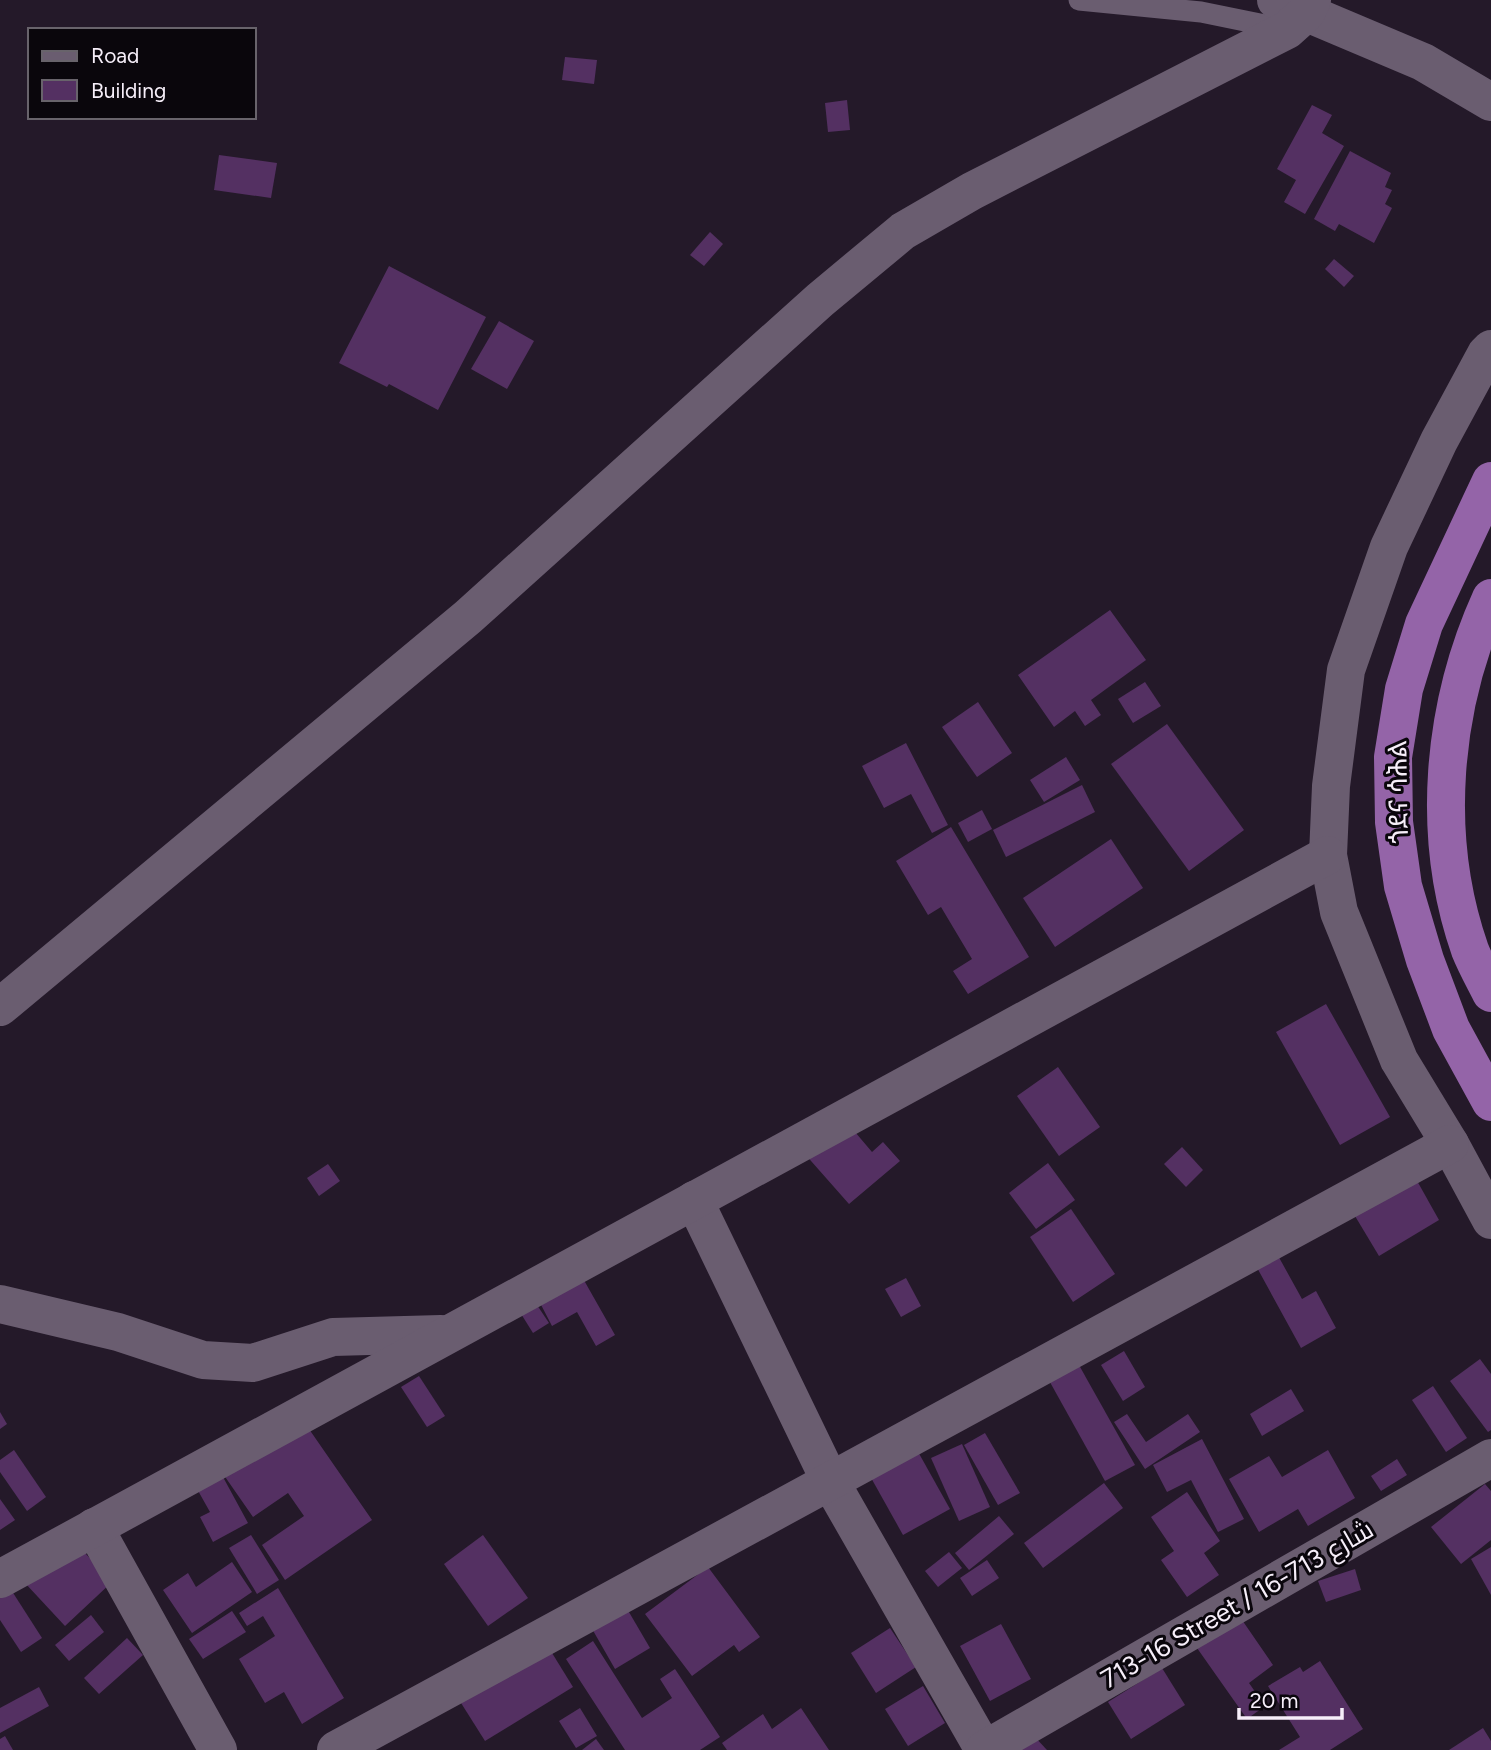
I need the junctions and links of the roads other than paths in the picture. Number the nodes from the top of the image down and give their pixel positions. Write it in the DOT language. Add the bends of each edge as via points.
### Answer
graph roads {
  1 [pos="1079,0"];
  2 [pos="1295,11"];
  3 [pos="1491,102"];
  4 [pos="1491,349"];
  5 [pos="1491,481"];
  6 [pos="1491,598"];
  7 [pos="1328,855"];
  8 [pos="1491,993"];
  9 [pos="0,1007"];
  10 [pos="1491,1102"];
  11 [pos="1450,1144"];
  12 [pos="694,1200"];
  13 [pos="1491,1220"];
  14 [pos="0,1304"];
  15 [pos="449,1333"];
  16 [pos="1491,1458"];
  17 [pos="830,1481"];
  18 [pos="94,1527"];
  19 [pos="0,1578"];
  20 [pos="219,1750"];
  21 [pos="336,1750"];
  22 [pos="984,1750"];
  1 -- 2 [label="lane" via="1201,12"];
  2 -- 3 [label="street" via="1423,62"];
  2 -- 9 [label="street" via="903,231 468,617"];
  4 -- 7 [label="street" via="1439,441 1389,547 1346,670 1331,786"];
  5 -- 10 [label="highway, ጎደና ሳሕል" via="1424,624 1404,689 1393,758 1394,822 1404,886 1425,960 1451,1029"];
  6 -- 8 [label="highway, ጎደና ሳሕል" via="1457,700 1447,763 1447,822 1455,890 1470,950"];
  7 -- 11 [label="street" via="1339,912 1366,984 1399,1060"];
  7 -- 12 [label="street"];
  11 -- 13 [label="street"];
  11 -- 17 [label="street"];
  12 -- 15 [label="street"];
  12 -- 17 [label="street"];
  14 -- 15 [label="street" via="118,1332 203,1360 253,1363 333,1337"];
  15 -- 18 [label="street"];
  16 -- 22 [label="street, 713-16 Street / شارع 713-16"];
  17 -- 21 [label="street"];
  17 -- 22 [label="street"];
  18 -- 19 [label="street"];
  18 -- 20 [label="street"];
}
